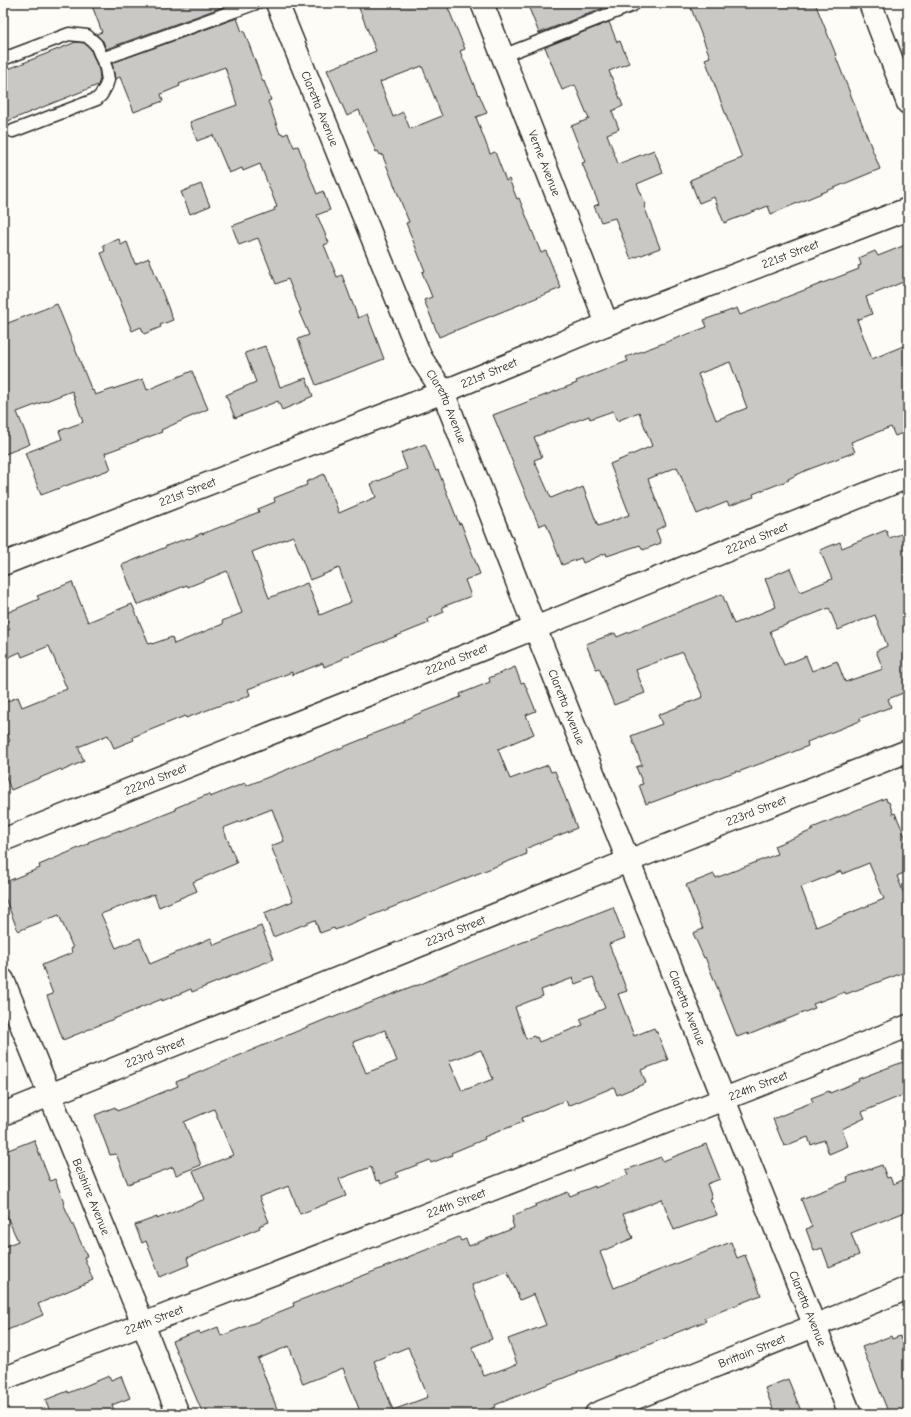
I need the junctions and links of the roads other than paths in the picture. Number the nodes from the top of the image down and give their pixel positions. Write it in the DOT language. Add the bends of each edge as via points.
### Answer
graph roads {
  1 [pos="256,3"];
  2 [pos="277,3"];
  3 [pos="482,3"];
  4 [pos="870,3"];
  5 [pos="633,5"];
  6 [pos="502,56"];
  7 [pos="3,59"];
  8 [pos="102,59"];
  9 [pos="902,72"];
  10 [pos="908,103"];
  11 [pos="13,131"];
  12 [pos="908,209"];
  13 [pos="607,324"];
  14 [pos="443,392"];
  15 [pos="908,477"];
  16 [pos="3,564"];
  17 [pos="535,628"];
  18 [pos="908,751"];
  19 [pos="3,840"];
  20 [pos="628,861"];
  21 [pos="3,980"];
  22 [pos="908,1026"];
  23 [pos="49,1096"];
  24 [pos="724,1100"];
  25 [pos="3,1114"];
  26 [pos="908,1288"];
  27 [pos="143,1324"];
  28 [pos="815,1326"];
  29 [pos="3,1379"];
  30 [pos="178,1414"];
  31 [pos="596,1414"];
  32 [pos="850,1414"];
  1 -- 8 [label="lane"];
  2 -- 14 [label="street, Claretta Avenue" via="421,358"];
  3 -- 6 [label="street, Verne Avenue"];
  4 -- 9 [label="street"];
  5 -- 6 [label="lane"];
  6 -- 13 [label="street, Verne Avenue"];
  7 -- 8 [label="lane" via="69,34 87,36 96,44"];
  8 -- 11 [label="lane" via="108,80 97,99"];
  9 -- 10 [label="street"];
  12 -- 13 [label="street, 221st Street"];
  13 -- 14 [label="street, 221st Street"];
  14 -- 16 [label="street, 221st Street"];
  14 -- 17 [label="street, Claretta Avenue"];
  15 -- 17 [label="street, 222nd Street"];
  17 -- 19 [label="street, 222nd Street"];
  17 -- 20 [label="street, Claretta Avenue"];
  18 -- 20 [label="street, 223rd Street"];
  20 -- 23 [label="street, 223rd Street"];
  20 -- 24 [label="street, Claretta Avenue"];
  21 -- 23 [label="street, Belshire Avenue"];
  22 -- 24 [label="street, 224th Street"];
  23 -- 25 [label="street, 223rd Street"];
  23 -- 27 [label="street, Belshire Avenue"];
  24 -- 27 [label="street, 224th Street"];
  24 -- 28 [label="street, Claretta Avenue"];
  26 -- 28 [label="street, Brittain Street"];
  27 -- 29 [label="street, 224th Street"];
  27 -- 30 [label="street, Belshire Avenue"];
  28 -- 31 [label="street, Brittain Street"];
  28 -- 32 [label="street, Claretta Avenue"];
}
